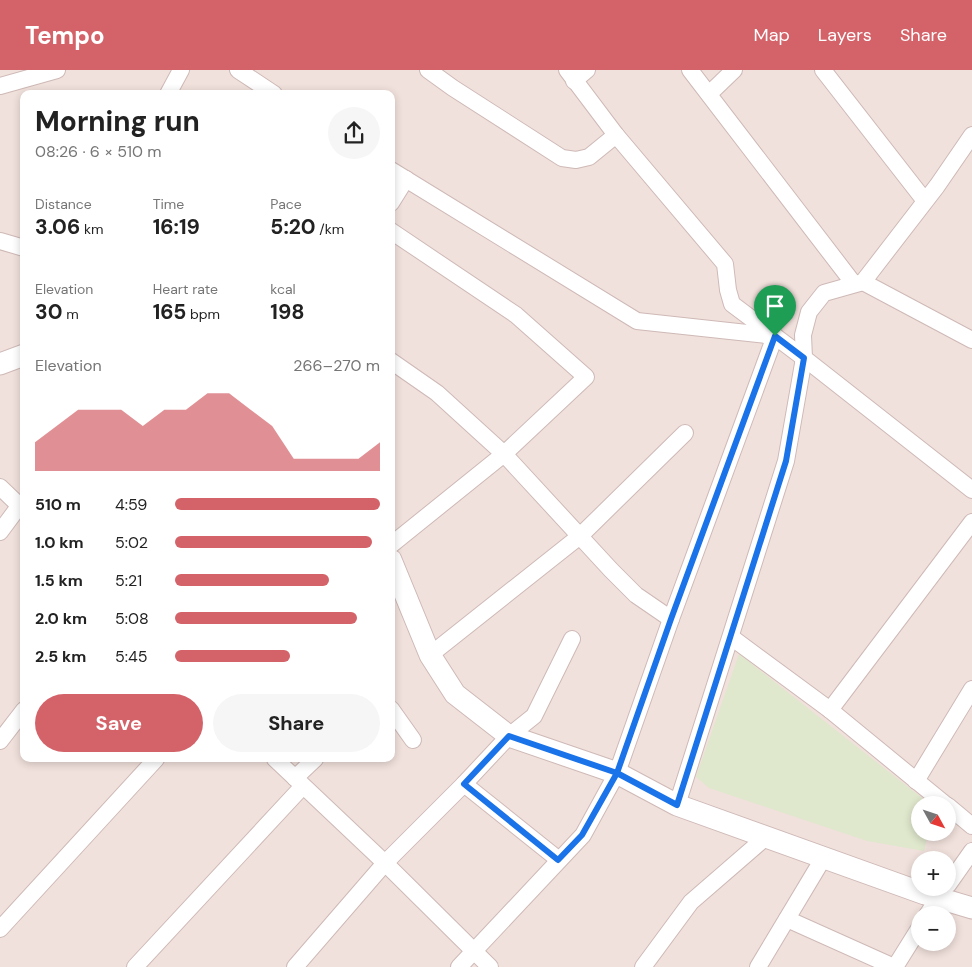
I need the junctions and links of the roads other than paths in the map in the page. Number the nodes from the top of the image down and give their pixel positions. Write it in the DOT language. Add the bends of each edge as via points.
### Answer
graph roads {
  1 [pos="57,70"];
  2 [pos="181,70"];
  3 [pos="238,70"];
  4 [pos="428,70"];
  5 [pos="586,70"];
  6 [pos="690,70"];
  7 [pos="734,70"];
  8 [pos="823,70"];
  9 [pos="570,75"];
  10 [pos="6,80"];
  11 [pos="170,90"];
  12 [pos="268,90"];
  13 [pos="709,94"];
  14 [pos="616,135"];
  15 [pos="972,135"];
  16 [pos="395,172"];
  17 [pos="406,179"];
  18 [pos="395,197"];
  19 [pos="925,201"];
  20 [pos="395,234"];
  21 [pos="0,240"];
  22 [pos="20,247"];
  23 [pos="858,283"];
  24 [pos="775,336"];
  25 [pos="972,340"];
  26 [pos="20,357"];
  27 [pos="20,358"];
  28 [pos="804,358"];
  29 [pos="0,364"];
  30 [pos="395,364"];
  31 [pos="0,377"];
  32 [pos="685,433"];
  33 [pos="504,454"];
  34 [pos="0,487"];
  35 [pos="972,490"];
  36 [pos="20,504"];
  37 [pos="20,508"];
  38 [pos="972,522"];
  39 [pos="0,532"];
  40 [pos="580,536"];
  41 [pos="395,542"];
  42 [pos="395,571"];
  43 [pos="671,619"];
  44 [pos="730,637"];
  45 [pos="572,639"];
  46 [pos="430,655"];
  47 [pos="972,689"];
  48 [pos="830,710"];
  49 [pos="20,715"];
  50 [pos="395,715"];
  51 [pos="509,736"];
  52 [pos="413,740"];
  53 [pos="0,741"];
  54 [pos="153,762"];
  55 [pos="278,762"];
  56 [pos="313,762"];
  57 [pos="617,773"];
  58 [pos="916,781"];
  59 [pos="299,782"];
  60 [pos="464,784"];
  61 [pos="935,796"];
  62 [pos="677,805"];
  63 [pos="956,813"];
  64 [pos="972,826"];
  65 [pos="766,837"];
  66 [pos="972,851"];
  67 [pos="824,857"];
  68 [pos="558,860"];
  69 [pos="385,863"];
  70 [pos="956,873"];
  71 [pos="911,887"];
  72 [pos="939,896"];
  73 [pos="972,908"];
  74 [pos="787,919"];
  75 [pos="0,929"];
  76 [pos="911,941"];
  77 [pos="473,951"];
  78 [pos="135,967"];
  79 [pos="295,967"];
  80 [pos="459,967"];
  81 [pos="490,967"];
  82 [pos="643,967"];
  83 [pos="758,967"];
  84 [pos="895,967"];
  1 -- 10 [label="street"];
  2 -- 11 [label="street"];
  3 -- 12 [label="street"];
  4 -- 14 [label="street" via="562,158 576,160 589,156"];
  5 -- 9 [label="street"];
  6 -- 13 [label="street"];
  7 -- 13 [label="street"];
  8 -- 19 [label="street"];
  9 -- 14 [label="street"];
  13 -- 23 [label="street"];
  14 -- 24 [label="street" via="725,264 732,304"];
  15 -- 19 [label="street"];
  16 -- 17 [label="street"];
  17 -- 18 [label="street"];
  17 -- 24 [label="street" via="637,320"];
  19 -- 23 [label="street"];
  20 -- 33 [label="street" via="516,315 586,377"];
  21 -- 22 [label="street"];
  23 -- 25 [label="street"];
  23 -- 28 [label="street" via="824,293 809,312 802,335"];
  24 -- 28 [label="street"];
  24 -- 43 [label="street"];
  26 -- 29 [label="street"];
  27 -- 31 [label="street"];
  28 -- 35 [label="street"];
  28 -- 44 [label="street" via="786,461"];
  30 -- 33 [label="street" via="437,393"];
  32 -- 40 [label="street"];
  33 -- 40 [label="street"];
  33 -- 41 [label="street"];
  34 -- 36 [label="street"];
  37 -- 39 [label="street"];
  38 -- 48 [label="street"];
  40 -- 43 [label="street" via="636,595"];
  40 -- 46 [label="street"];
  42 -- 46 [label="street"];
  43 -- 57 [label="street"];
  44 -- 48 [label="street"];
  44 -- 62 [label="street"];
  45 -- 51 [label="street" via="534,716"];
  46 -- 51 [label="street" via="456,694"];
  47 -- 58 [label="street"];
  48 -- 58 [label="street"];
  49 -- 53 [label="street"];
  50 -- 52 [label="street"];
  51 -- 57 [label="street"];
  51 -- 60 [label="street"];
  54 -- 75 [label="street"];
  55 -- 59 [label="street"];
  56 -- 59 [label="street"];
  57 -- 62 [label="street"];
  57 -- 68 [label="street" via="582,835"];
  58 -- 61 [label="street"];
  59 -- 69 [label="street"];
  59 -- 78 [label="street"];
  60 -- 68 [label="street"];
  60 -- 69 [label="street"];
  62 -- 65 [label="street"];
  63 -- 64 [label="street"];
  65 -- 67 [label="street"];
  65 -- 82 [label="street" via="691,902"];
  66 -- 70 [label="street"];
  67 -- 71 [label="street"];
  67 -- 74 [label="street"];
  68 -- 77 [label="street"];
  69 -- 77 [label="street"];
  69 -- 79 [label="street"];
  72 -- 73 [label="street"];
  74 -- 83 [label="street"];
  74 -- 84 [label="street"];
  76 -- 84 [label="street"];
  77 -- 80 [label="street"];
  77 -- 81 [label="street"];
}
